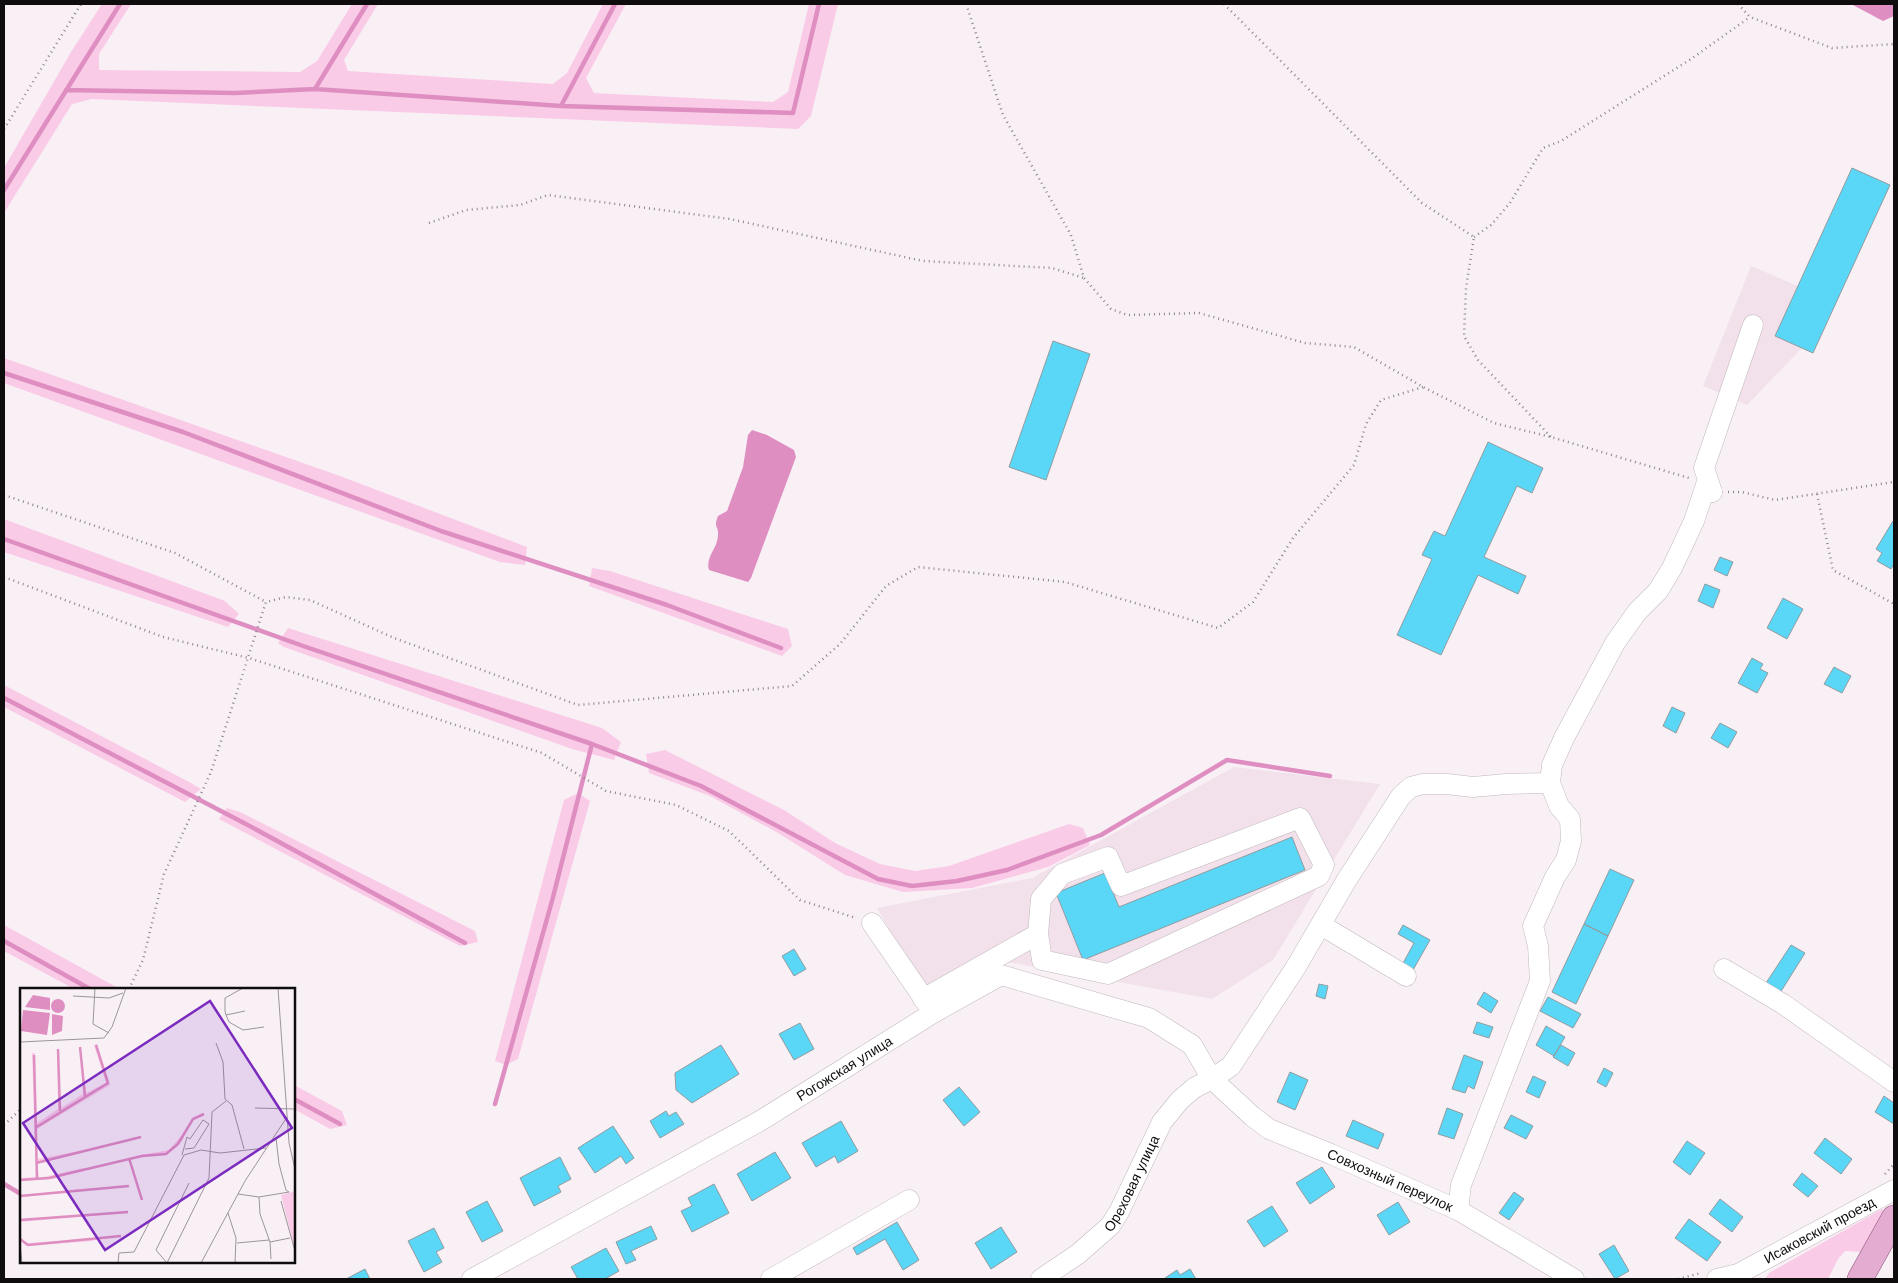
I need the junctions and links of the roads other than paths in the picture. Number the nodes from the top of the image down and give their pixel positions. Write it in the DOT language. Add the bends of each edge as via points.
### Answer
graph roads {
  1 [pos="1752,325"];
  2 [pos="1550,783"];
  3 [pos="872,924"];
  4 [pos="1321,924"];
  5 [pos="1038,934"];
  6 [pos="1724,969"];
  7 [pos="1406,976"];
  8 [pos="928,1006"];
  9 [pos="1212,1079"];
  10 [pos="1894,1082"];
  11 [pos="1894,1190"];
  12 [pos="909,1200"];
  13 [pos="1458,1210"];
  14 [pos="1894,1218"];
  15 [pos="1736,1277"];
  16 [pos="472,1279"];
  17 [pos="771,1279"];
  18 [pos="1041,1279"];
  19 [pos="1574,1279"];
  20 [pos="1716,1279"];
  21 [pos="1860,1279"];
  1 -- 2 [label="street" via="1704,468 1709,489 1658,591 1637,612 1614,644 1564,738 1552,765"];
  2 -- 4 [label="street, Ореховая улица" via="1473,788 1447,784 1411,787 1401,796"];
  2 -- 13 [label="street" via="1559,806 1570,819 1571,841 1566,860 1533,926 1540,981 1461,1186"];
  3 -- 8 [label="street"];
  4 -- 7 [label="street"];
  4 -- 9 [label="street, Ореховая улица" via="1231,1066"];
  5 -- 5 [label="street" via="1041,899 1062,874 1108,856 1121,886 1300,818 1324,865 1319,876 1108,974 1042,960"];
  5 -- 8 [label="street"];
  6 -- 10 [label="street" via="1783,1004"];
  8 -- 9 [label="street, Рогожская улица" via="1001,975 1149,1018 1192,1045"];
  8 -- 16 [label="street, Рогожская улица" via="760,1121"];
  9 -- 13 [label="street, Совхозный переулок" via="1268,1129"];
  9 -- 18 [label="street, Ореховая улица" via="1180,1100 1162,1122 1110,1226 1078,1254"];
  11 -- 15 [label="street, Исаковский проезд"];
  12 -- 17 [label="street"];
  13 -- 19 [label="street, Совхозный переулок"];
  14 -- 21 [label="main road"];
  15 -- 20 [label="street, Исаковский проезд"];
}
